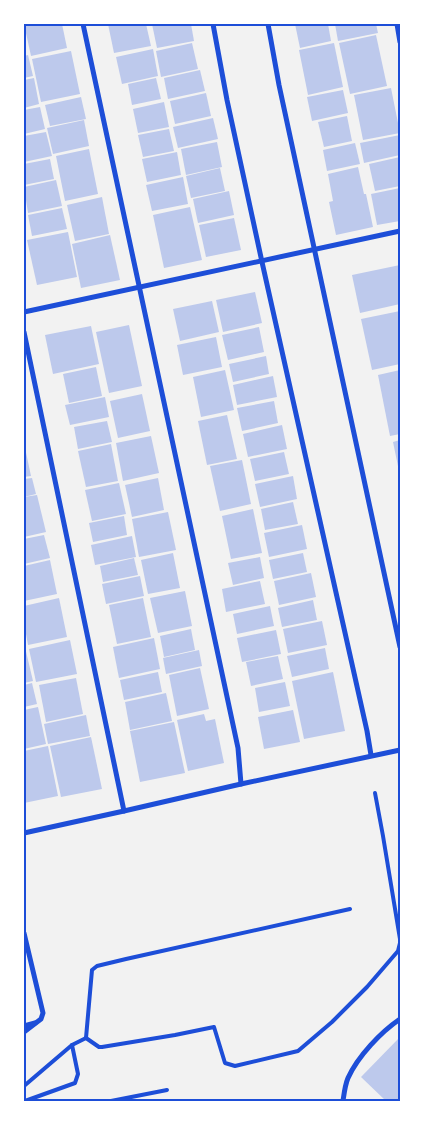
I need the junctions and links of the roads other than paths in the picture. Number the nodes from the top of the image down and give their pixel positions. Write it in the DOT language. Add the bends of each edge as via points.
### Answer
graph roads {
  1 [pos="83,24"];
  2 [pos="213,24"];
  3 [pos="268,24"];
  4 [pos="396,24"];
  5 [pos="400,42"];
  6 [pos="400,231"];
  7 [pos="315,250"];
  8 [pos="262,262"];
  9 [pos="140,288"];
  10 [pos="24,312"];
  11 [pos="24,332"];
  12 [pos="400,647"];
  13 [pos="400,750"];
  14 [pos="371,755"];
  15 [pos="241,784"];
  16 [pos="375,793"];
  17 [pos="124,811"];
  18 [pos="24,833"];
  19 [pos="350,909"];
  20 [pos="24,933"];
  21 [pos="400,941"];
  22 [pos="400,1019"];
  23 [pos="35,1023"];
  24 [pos="24,1026"];
  25 [pos="24,1032"];
  26 [pos="86,1038"];
  27 [pos="72,1045"];
  28 [pos="24,1087"];
  29 [pos="167,1090"];
  30 [pos="24,1101"];
  31 [pos="111,1101"];
  32 [pos="342,1101"];
  1 -- 9 [label="street"];
  2 -- 8 [label="street"];
  3 -- 7 [label="street"];
  4 -- 5 [label="street"];
  6 -- 7 [label="street"];
  7 -- 8 [label="street"];
  7 -- 12 [label="street"];
  8 -- 9 [label="street"];
  8 -- 14 [label="street"];
  9 -- 10 [label="street"];
  9 -- 15 [label="street" via="238,748"];
  11 -- 17 [label="street"];
  13 -- 14 [label="street"];
  14 -- 15 [label="street"];
  15 -- 17 [label="street"];
  16 -- 21 [label="lane"];
  17 -- 18 [label="street"];
  19 -- 26 [label="lane" via="97,966 92,970"];
  20 -- 23 [label="street" via="43,1013"];
  21 -- 26 [label="lane" via="398,950 367,988 298,1051 236,1066 225,1063 214,1027 102,1047"];
  22 -- 32 [label="street" via="373,1041 358,1062 348,1078"];
  23 -- 24 [label="street"];
  23 -- 25 [label="street"];
  26 -- 27 [label="lane"];
  27 -- 28 [label="lane"];
  27 -- 30 [label="lane" via="78,1074 75,1082"];
  28 -- 30 [label="lane"];
  29 -- 31 [label="lane"];
}
